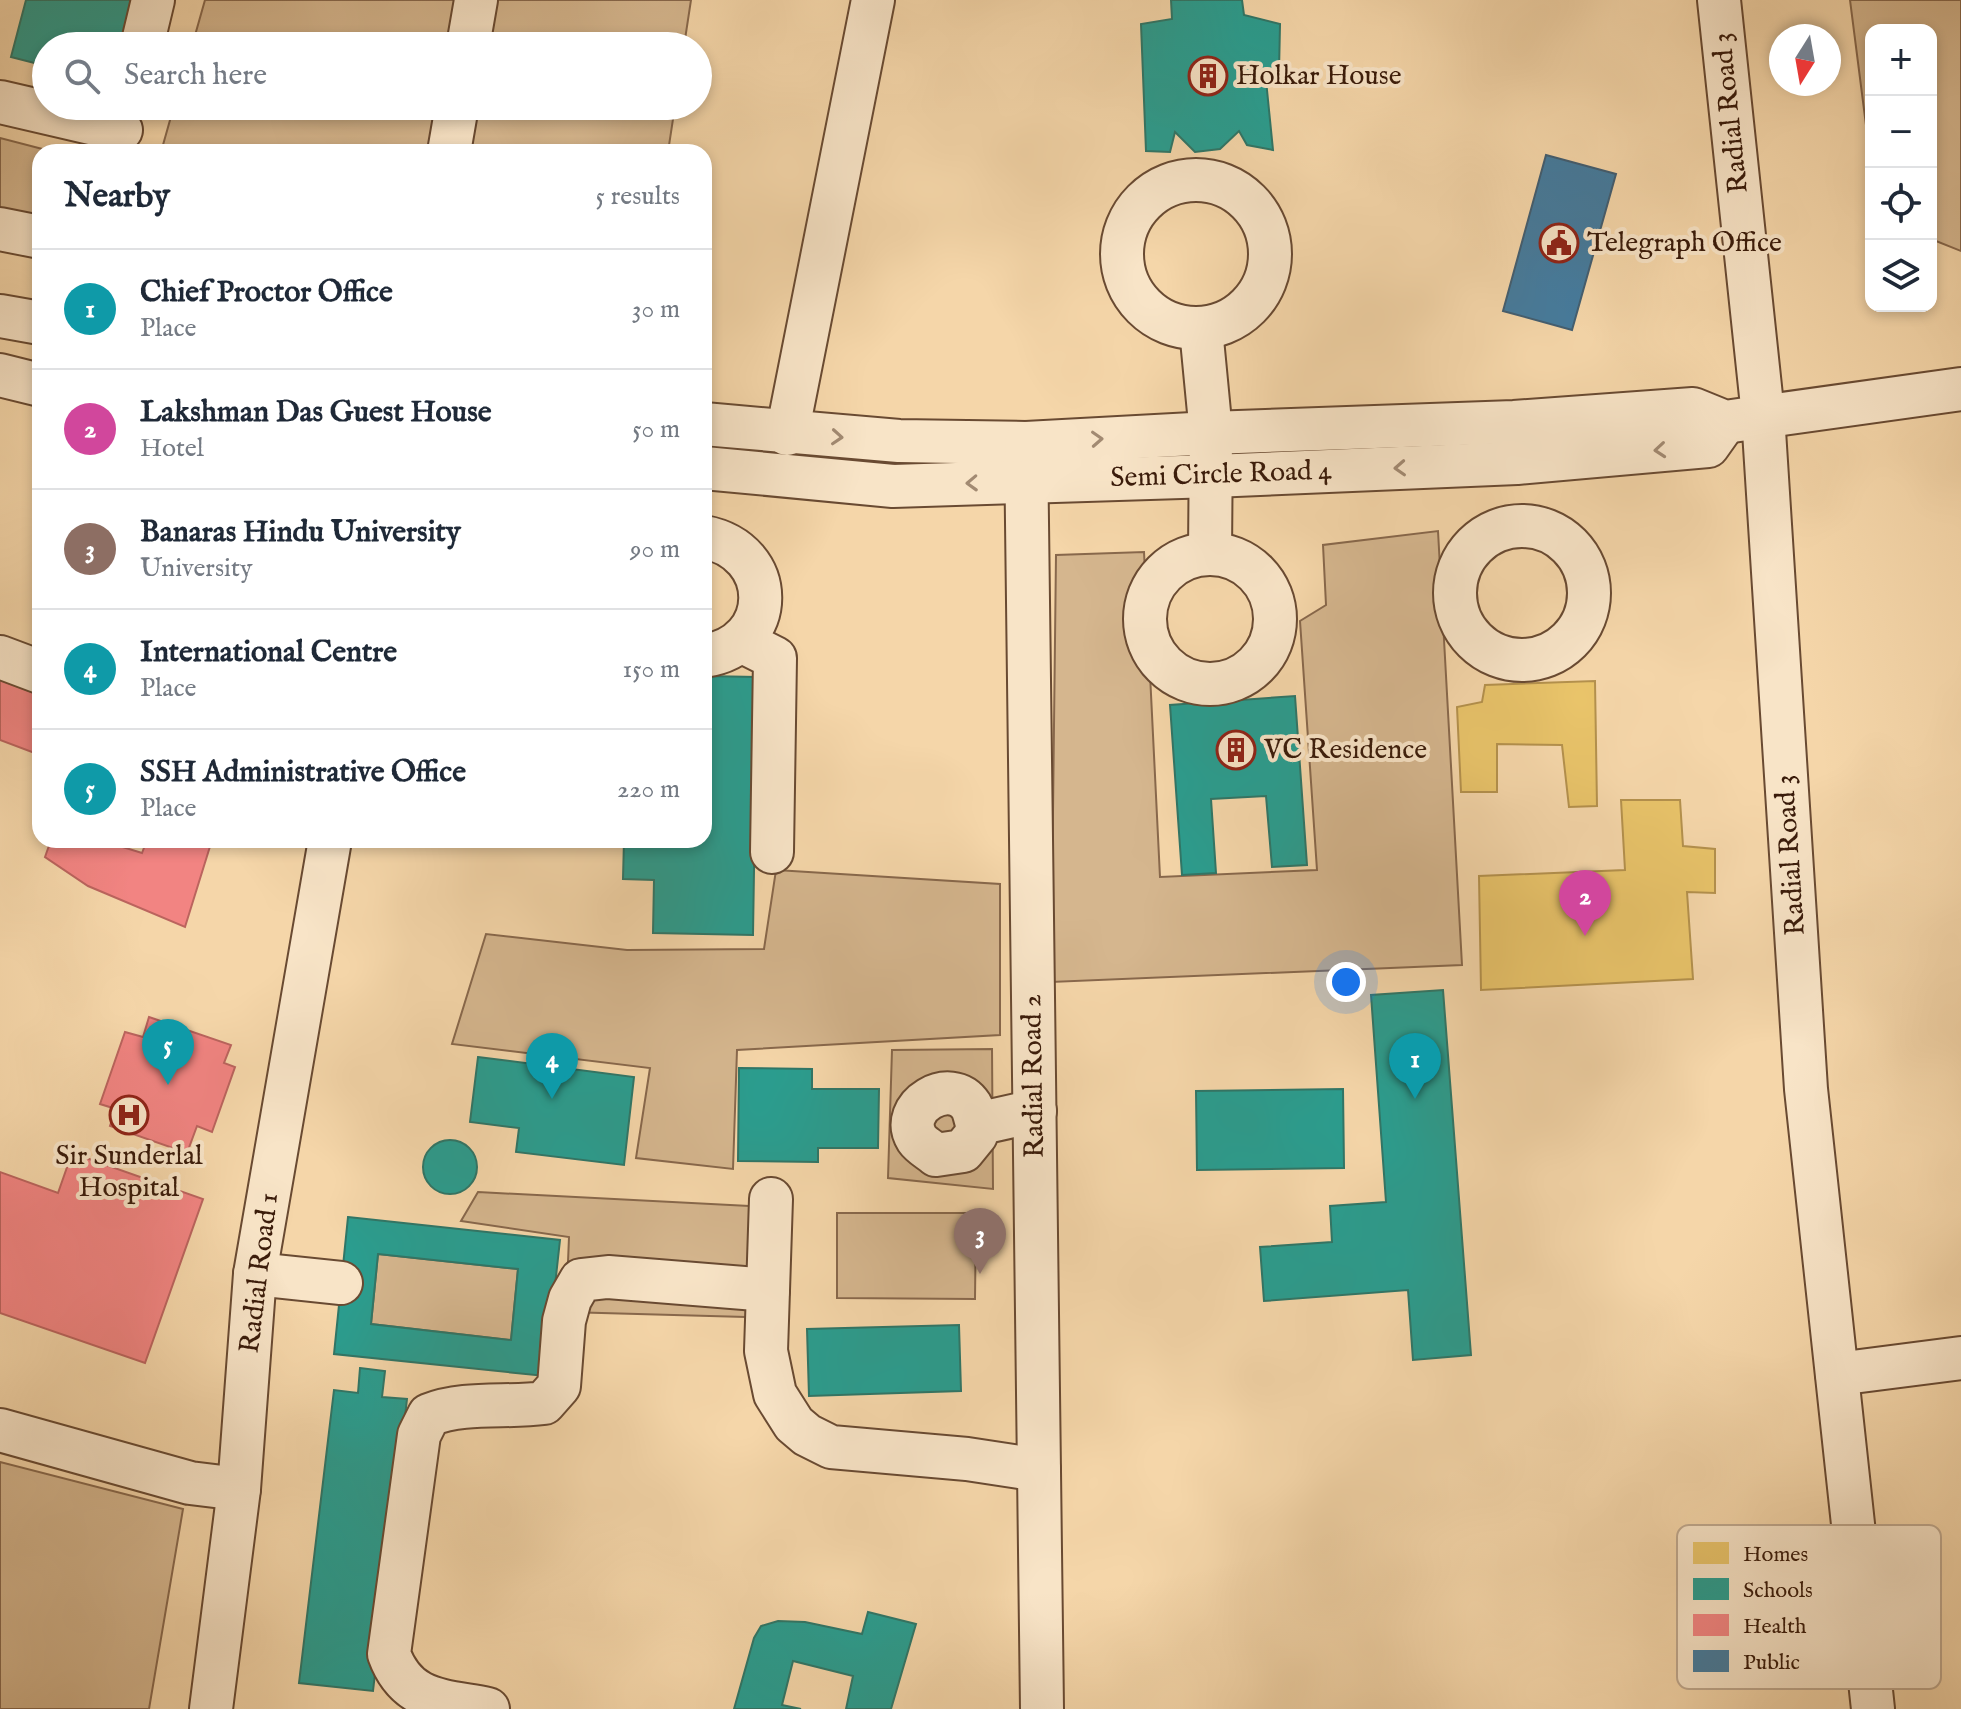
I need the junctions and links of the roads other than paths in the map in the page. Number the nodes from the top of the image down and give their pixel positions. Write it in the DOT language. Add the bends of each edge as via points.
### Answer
graph roads {
  1 [pos="153,0"];
  2 [pos="476,0"];
  3 [pos="873,0"];
  4 [pos="1719,0"];
  5 [pos="145,32"];
  6 [pos="470,32"];
  7 [pos="0,102"];
  8 [pos="32,109"];
  9 [pos="81,120"];
  10 [pos="455,120"];
  11 [pos="121,129"];
  12 [pos="450,144"];
  13 [pos="0,229"];
  14 [pos="32,235"];
  15 [pos="0,316"];
  16 [pos="32,322"];
  17 [pos="1201,329"];
  18 [pos="0,375"];
  19 [pos="32,383"];
  20 [pos="1961,389"];
  21 [pos="1744,418"];
  22 [pos="1514,422"];
  23 [pos="712,426"];
  24 [pos="1211,433"];
  25 [pos="787,434"];
  26 [pos="1026,462"];
  27 [pos="1517,463"];
  28 [pos="712,475"];
  29 [pos="1213,476"];
  30 [pos="1517,525"];
  31 [pos="712,538"];
  32 [pos="1210,554"];
  33 [pos="723,648"];
  34 [pos="0,657"];
  35 [pos="32,669"];
  36 [pos="329,848"];
  37 [pos="772,852"];
  38 [pos="1035,1111"];
  39 [pos="896,1125"];
  40 [pos="771,1199"];
  41 [pos="255,1274"];
  42 [pos="341,1283"];
  43 [pos="768,1290"];
  44 [pos="1961,1358"];
  45 [pos="1837,1374"];
  46 [pos="0,1430"];
  47 [pos="1039,1470"];
  48 [pos="239,1489"];
  49 [pos="1853,1525"];
  50 [pos="1871,1689"];
  51 [pos="211,1709"];
  52 [pos="488,1709"];
  53 [pos="1042,1709"];
  54 [pos="1873,1709"];
  1 -- 5 [label="street"];
  2 -- 6 [label="street"];
  3 -- 25 [label="street"];
  4 -- 21 [label="street, Radial Road 3"];
  7 -- 8 [label="street"];
  9 -- 11 [label="street"];
  10 -- 12 [label="street"];
  13 -- 14 [label="street"];
  15 -- 16 [label="street"];
  17 -- 24 [label="street"];
  18 -- 19 [label="street"];
  20 -- 21 [label="street, Semi Circle Road 4"];
  21 -- 22 [label="street, Semi Circle Road 4" via="1693,409"];
  21 -- 27 [label="street, Semi Circle Road 4, one-way" via="1708,446"];
  21 -- 45 [label="street, Radial Road 3"];
  22 -- 24 [label="street, Semi Circle Road 4"];
  22 -- 27 [label="street"];
  23 -- 25 [label="street, Semi Circle Road 4"];
  26 -- 24 [label="street, Semi Circle Road 4, one-way"];
  24 -- 29 [label="street"];
  25 -- 26 [label="street, Semi Circle Road 4, one-way" via="899,441"];
  26 -- 28 [label="street, Semi Circle Road 4, one-way" via="893,486"];
  26 -- 29 [label="street, Semi Circle Road 4"];
  26 -- 38 [label="street, Radial Road 2"];
  27 -- 29 [label="street, Semi Circle Road 4, one-way"];
  27 -- 30 [label="street"];
  29 -- 32 [label="street"];
  31 -- 33 [label="street" via="743,554 757,574 761,598 756,622"];
  33 -- 37 [label="street" via="775,658"];
  34 -- 35 [label="street"];
  36 -- 41 [label="street, Radial Road 1"];
  38 -- 39 [label="street" via="977,1124 976,1135 963,1151 936,1155"];
  38 -- 47 [label="street, Radial Road 2"];
  40 -- 43 [label="street"];
  41 -- 42 [label="street"];
  41 -- 48 [label="street, Radial Road 1"];
  43 -- 47 [label="street" via="766,1351 775,1394 807,1435 831,1447"];
  43 -- 52 [label="street" via="608,1277 581,1280 564,1321 559,1386 544,1403 450,1407 429,1415 419,1435 389,1654 408,1687"];
  44 -- 45 [label="street"];
  45 -- 49 [label="street, Radial Road 3"];
  46 -- 48 [label="street" via="190,1483"];
  47 -- 53 [label="street, Radial Road 2"];
  48 -- 51 [label="street, Radial Road 1"];
  50 -- 54 [label="street, Radial Road 3"];
}
